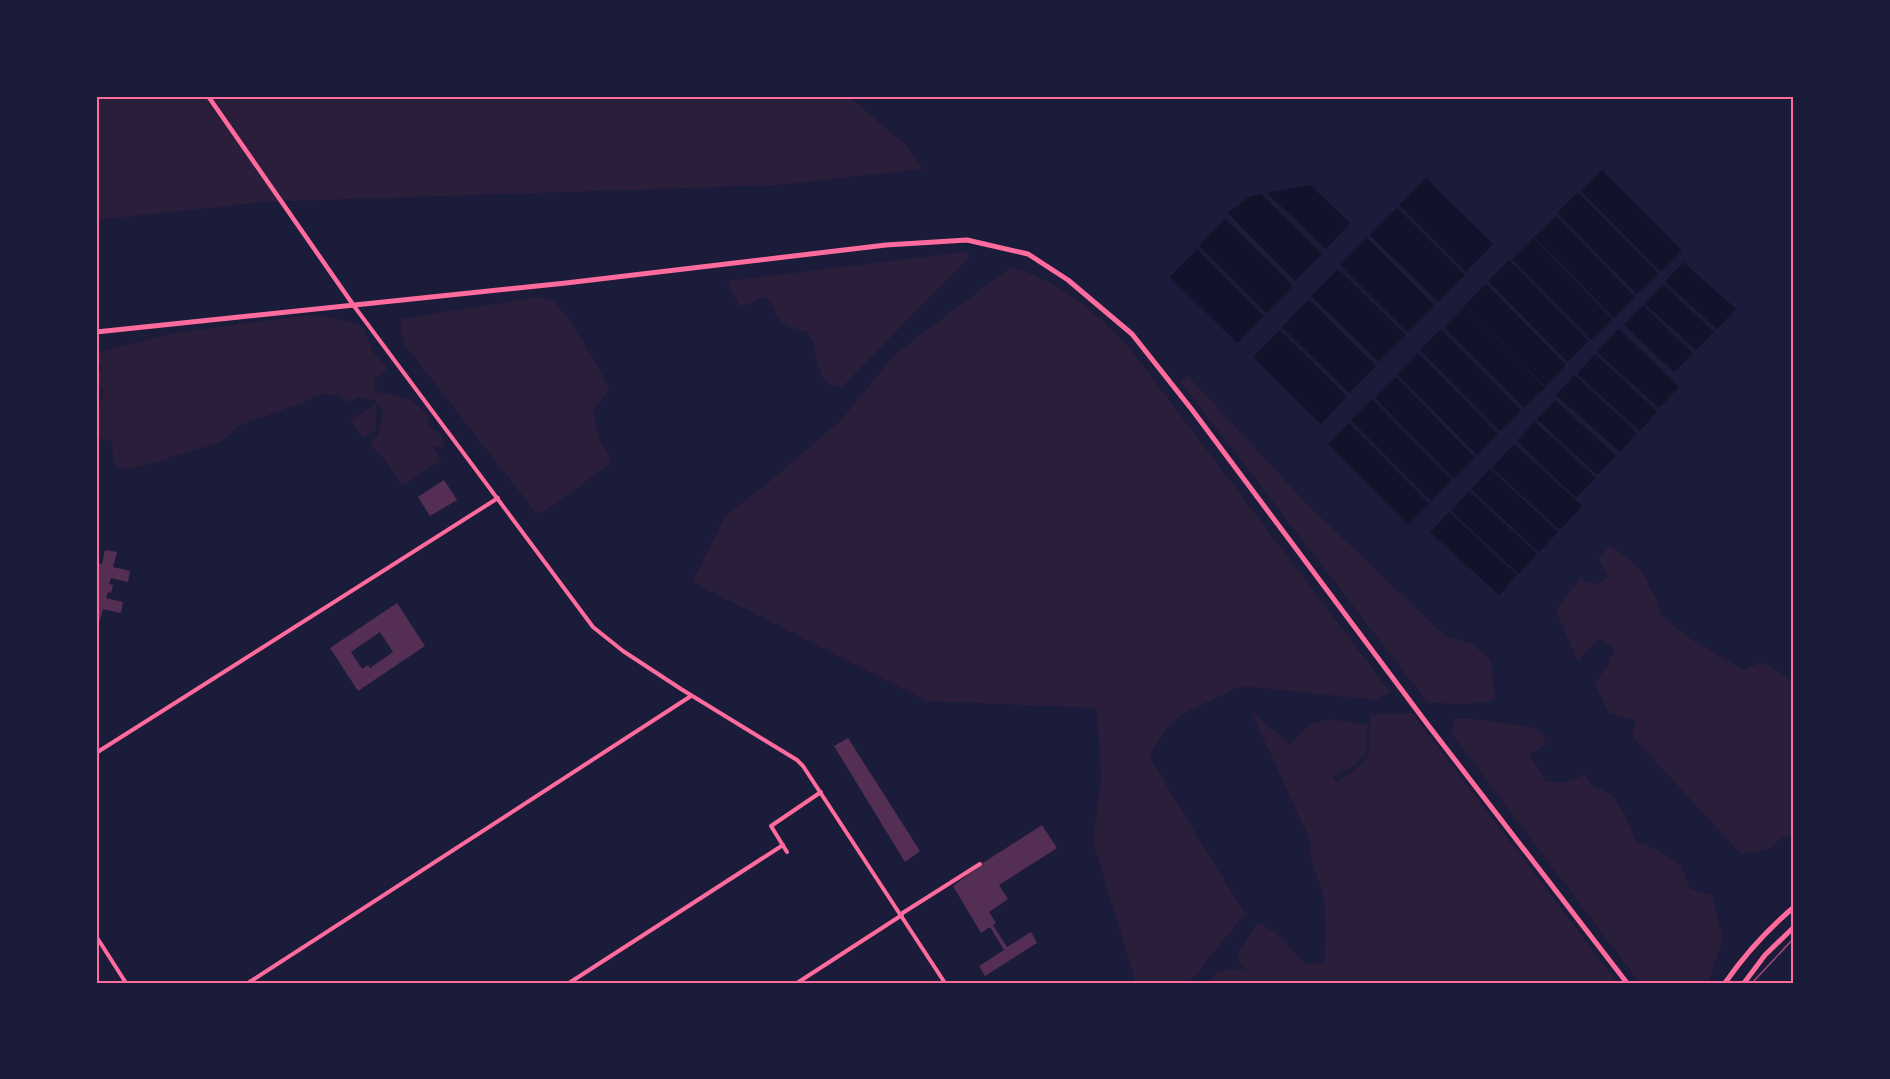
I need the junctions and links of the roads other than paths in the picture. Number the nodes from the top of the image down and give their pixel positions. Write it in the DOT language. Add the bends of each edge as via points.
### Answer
graph roads {
  1 [pos="208,96"];
  2 [pos="354,306"];
  3 [pos="96,332"];
  4 [pos="498,498"];
  5 [pos="692,696"];
  6 [pos="96,753"];
  7 [pos="821,792"];
  8 [pos="783,845"];
  9 [pos="787,852"];
  10 [pos="980,864"];
  11 [pos="1794,907"];
  12 [pos="902,915"];
  13 [pos="1794,927"];
  14 [pos="96,936"];
  15 [pos="126,983"];
  16 [pos="248,983"];
  17 [pos="569,983"];
  18 [pos="797,983"];
  19 [pos="945,983"];
  20 [pos="1627,983"];
  21 [pos="1725,983"];
  22 [pos="1744,983"];
  1 -- 2 [label="street"];
  2 -- 3 [label="main road"];
  2 -- 4 [label="street"];
  2 -- 20 [label="main road" via="886,245 967,240 1028,254 1068,280 1132,334"];
  4 -- 5 [label="street" via="593,627"];
  4 -- 6 [label="street"];
  5 -- 7 [label="street" via="797,760"];
  5 -- 16 [label="street"];
  7 -- 8 [label="street" via="771,826"];
  7 -- 12 [label="street"];
  8 -- 9 [label="street"];
  8 -- 17 [label="street"];
  10 -- 12 [label="street"];
  11 -- 21 [label="main road" via="1742,958"];
  12 -- 18 [label="street"];
  12 -- 19 [label="street"];
  13 -- 22 [label="main road"];
  14 -- 15 [label="street"];
}
